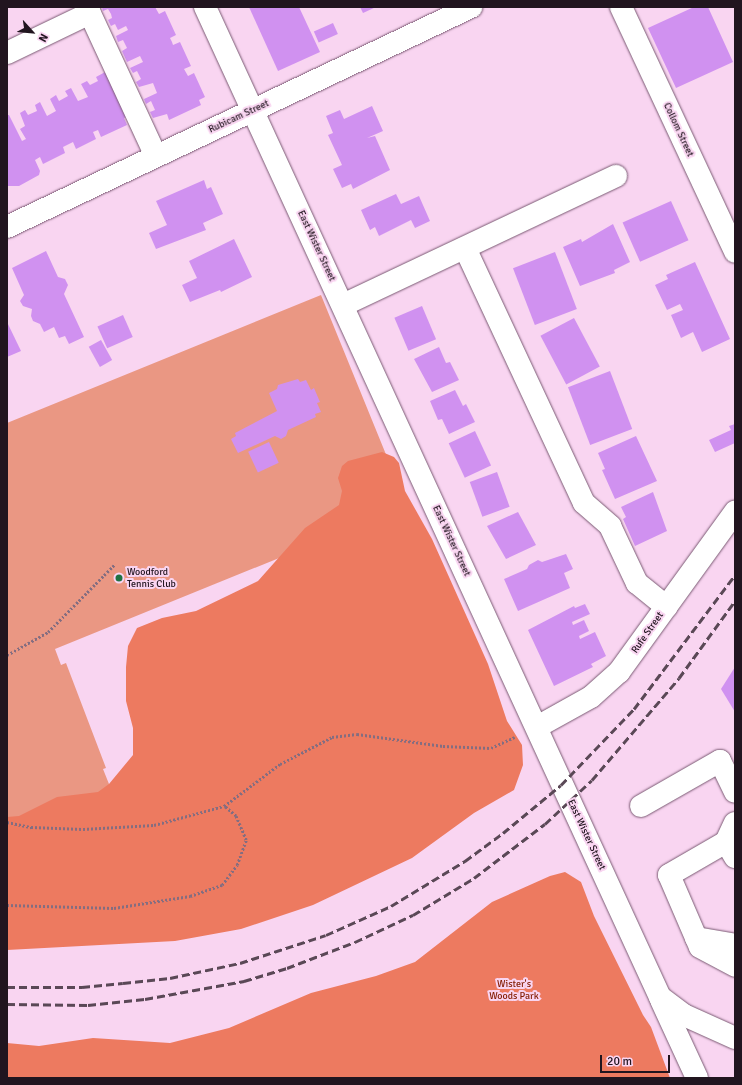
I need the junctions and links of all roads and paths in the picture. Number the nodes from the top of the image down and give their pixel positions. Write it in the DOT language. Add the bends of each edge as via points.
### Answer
graph roads {
  1 [pos="204,7"];
  2 [pos="471,7"];
  3 [pos="621,7"];
  4 [pos="89,10"];
  5 [pos="7,52"];
  6 [pos="253,111"];
  7 [pos="156,156"];
  8 [pos="616,176"];
  9 [pos="7,227"];
  10 [pos="465,248"];
  11 [pos="735,252"];
  12 [pos="343,305"];
  13 [pos="735,512"];
  14 [pos="116,564"];
  15 [pos="667,607"];
  16 [pos="7,655"];
  17 [pos="537,727"];
  18 [pos="735,792"];
  19 [pos="224,806"];
  20 [pos="641,806"];
  21 [pos="7,822"];
  22 [pos="735,823"];
  23 [pos="730,850"];
  24 [pos="7,905"];
  25 [pos="696,938"];
  26 [pos="735,945"];
  27 [pos="735,966"];
  28 [pos="660,997"];
  29 [pos="735,1038"];
  30 [pos="697,1078"];
  1 -- 6 [label="street, East Wister Street"];
  2 -- 6 [label="street, Rubicam Street"];
  3 -- 11 [label="street, Collom Street"];
  4 -- 5 [label="street"];
  4 -- 7 [label="street"];
  6 -- 7 [label="street, Rubicam Street"];
  6 -- 12 [label="street, East Wister Street"];
  7 -- 9 [label="street, Rubicam Street"];
  8 -- 10 [label="street"];
  10 -- 12 [label="street"];
  10 -- 15 [label="street" via="584,503 610,526 637,583"];
  12 -- 17 [label="street, East Wister Street"];
  13 -- 15 [label="street, Rufe Street"];
  14 -- 16 [label="path" via="48,632"];
  15 -- 17 [label="street, Rufe Street" via="630,659 605,686 574,708"];
  17 -- 19 [label="path" via="491,748 443,746 357,734 332,737 280,764"];
  17 -- 28 [label="street, East Wister Street"];
  18 -- 20 [label="street" via="720,761"];
  19 -- 21 [label="path" via="154,825 83,829 31,827"];
  19 -- 24 [label="path" via="236,816 246,840 237,865 222,885 190,896 114,908"];
  22 -- 23 [label="street"];
  23 -- 25 [label="street" via="669,875"];
  25 -- 26 [label="street"];
  25 -- 27 [label="street" via="700,947"];
  28 -- 29 [label="street, East Wister Street" via="684,1015"];
  28 -- 30 [label="street"];
}
